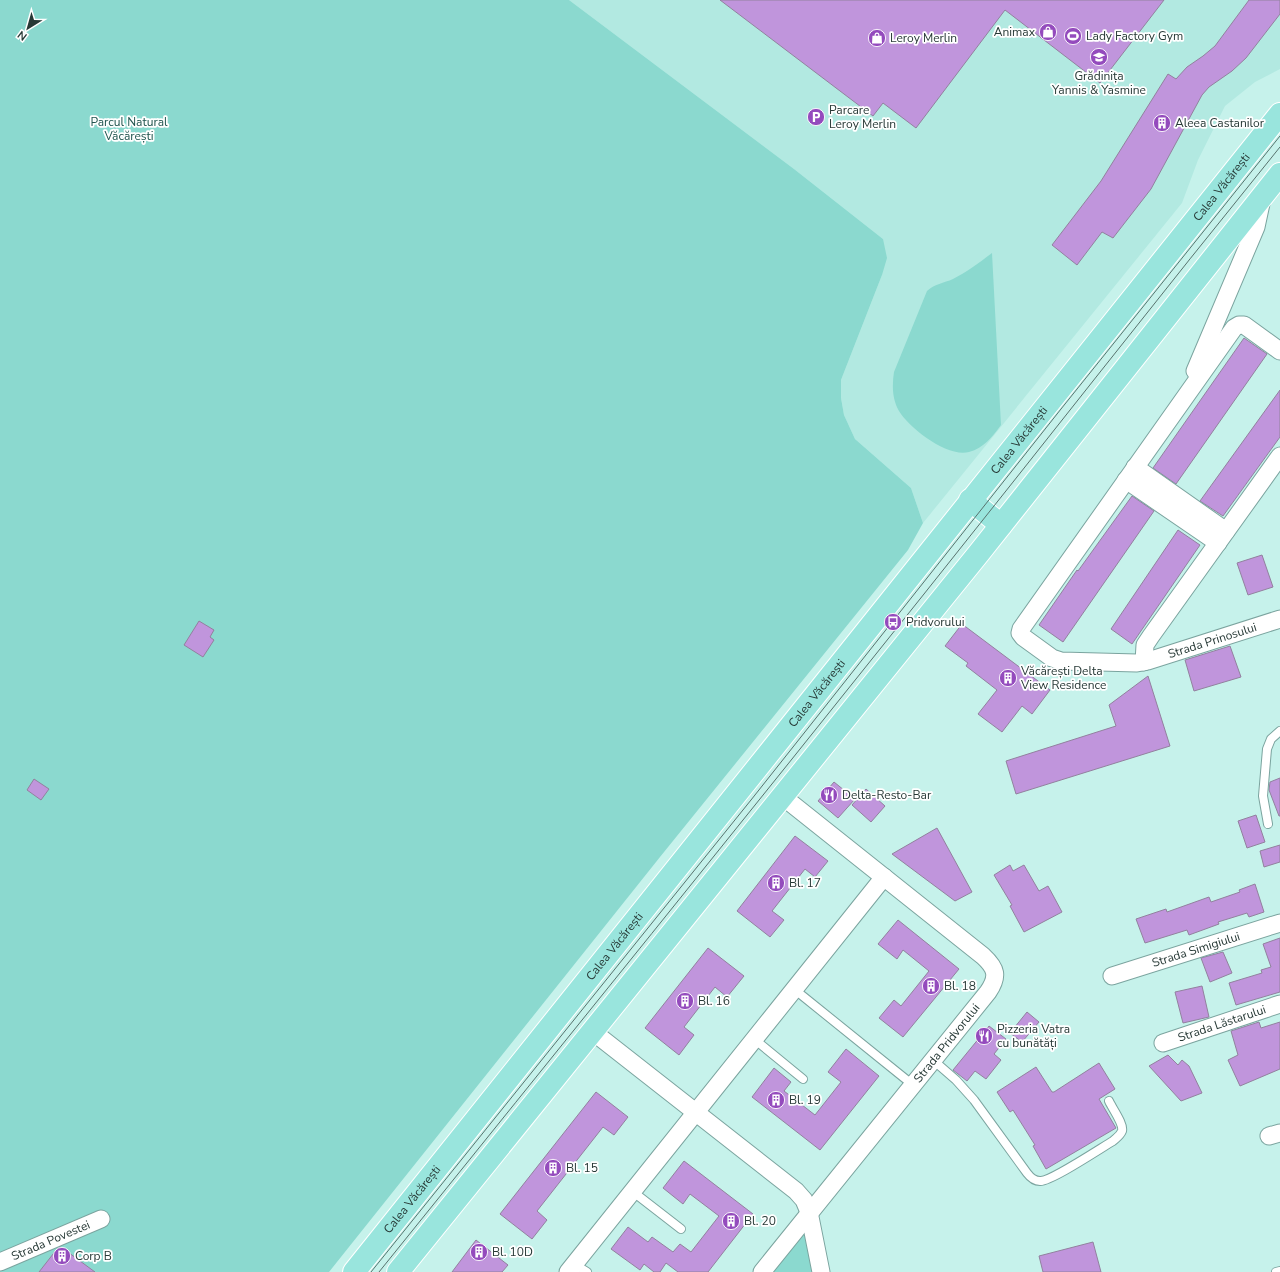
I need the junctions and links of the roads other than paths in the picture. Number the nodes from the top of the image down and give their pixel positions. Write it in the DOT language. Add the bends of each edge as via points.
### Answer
graph roads {
  1 [pos="1280,114"];
  2 [pos="1280,174"];
  3 [pos="1263,196"];
  4 [pos="1280,351"];
  5 [pos="1182,401"];
  6 [pos="1280,456"];
  7 [pos="1131,473"];
  8 [pos="970,500"];
  9 [pos="1001,525"];
  10 [pos="1222,537"];
  11 [pos="1280,619"];
  12 [pos="1144,662"];
  13 [pos="1280,731"];
  14 [pos="782,796"];
  15 [pos="1268,824"];
  16 [pos="884,877"];
  17 [pos="1280,923"];
  18 [pos="1112,976"];
  19 [pos="794,989"];
  20 [pos="1280,1004"];
  21 [pos="592,1031"];
  22 [pos="754,1039"];
  23 [pos="1163,1043"];
  24 [pos="933,1060"];
  25 [pos="803,1079"];
  26 [pos="913,1085"];
  27 [pos="1109,1102"];
  28 [pos="695,1112"];
  29 [pos="632,1191"];
  30 [pos="809,1212"];
  31 [pos="101,1219"];
  32 [pos="682,1229"];
  33 [pos="0,1262"];
  34 [pos="576,1269"];
  35 [pos="1280,1271"];
  36 [pos="354,1272"];
  37 [pos="398,1272"];
  38 [pos="762,1272"];
  39 [pos="821,1272"];
  40 [pos="1276,1272"];
  1 -- 8 [label="main road, Calea Văcărești"];
  2 -- 3 [label="main road"];
  3 -- 5 [label="street" via="1256,227"];
  3 -- 9 [label="main road"];
  4 -- 5 [label="street" via="1244,325 1239,325 1234,328"];
  5 -- 7 [label="street"];
  6 -- 10 [label="street"];
  7 -- 10 [label="street"];
  7 -- 12 [label="street, Strada Prinosului" via="1020,633 1052,658 1061,661"];
  8 -- 9 [label="main road"];
  8 -- 36 [label="main road, Calea Văcărești"];
  9 -- 14 [label="main road"];
  10 -- 12 [label="street" via="1145,645"];
  11 -- 12 [label="street, Strada Prinosului"];
  13 -- 15 [label="lane" via="1271,739 1267,749 1262,796"];
  14 -- 16 [label="street, Strada Pridvorului"];
  14 -- 21 [label="main road"];
  16 -- 19 [label="street"];
  16 -- 24 [label="street, Strada Pridvorului" via="983,956 995,972 988,992"];
  17 -- 18 [label="street, Strada Simigiului"];
  19 -- 22 [label="street"];
  19 -- 26 [label="lane"];
  20 -- 23 [label="street, Strada Lăstarului"];
  21 -- 28 [label="street"];
  21 -- 37 [label="main road"];
  22 -- 25 [label="lane"];
  22 -- 28 [label="street"];
  24 -- 26 [label="street, Strada Pridvorului"];
  24 -- 27 [label="lane" via="965,1089 1027,1173 1032,1179 1039,1181 1047,1180 1119,1136 1121,1125"];
  26 -- 30 [label="street, Strada Pridvorului"];
  28 -- 29 [label="street"];
  28 -- 30 [label="street" via="796,1191 804,1200"];
  29 -- 32 [label="lane"];
  29 -- 34 [label="street"];
  30 -- 38 [label="street, Strada Pridvorului"];
  30 -- 39 [label="street"];
  31 -- 33 [label="street, Strada Povestei"];
  35 -- 40 [label="lane"];
}
